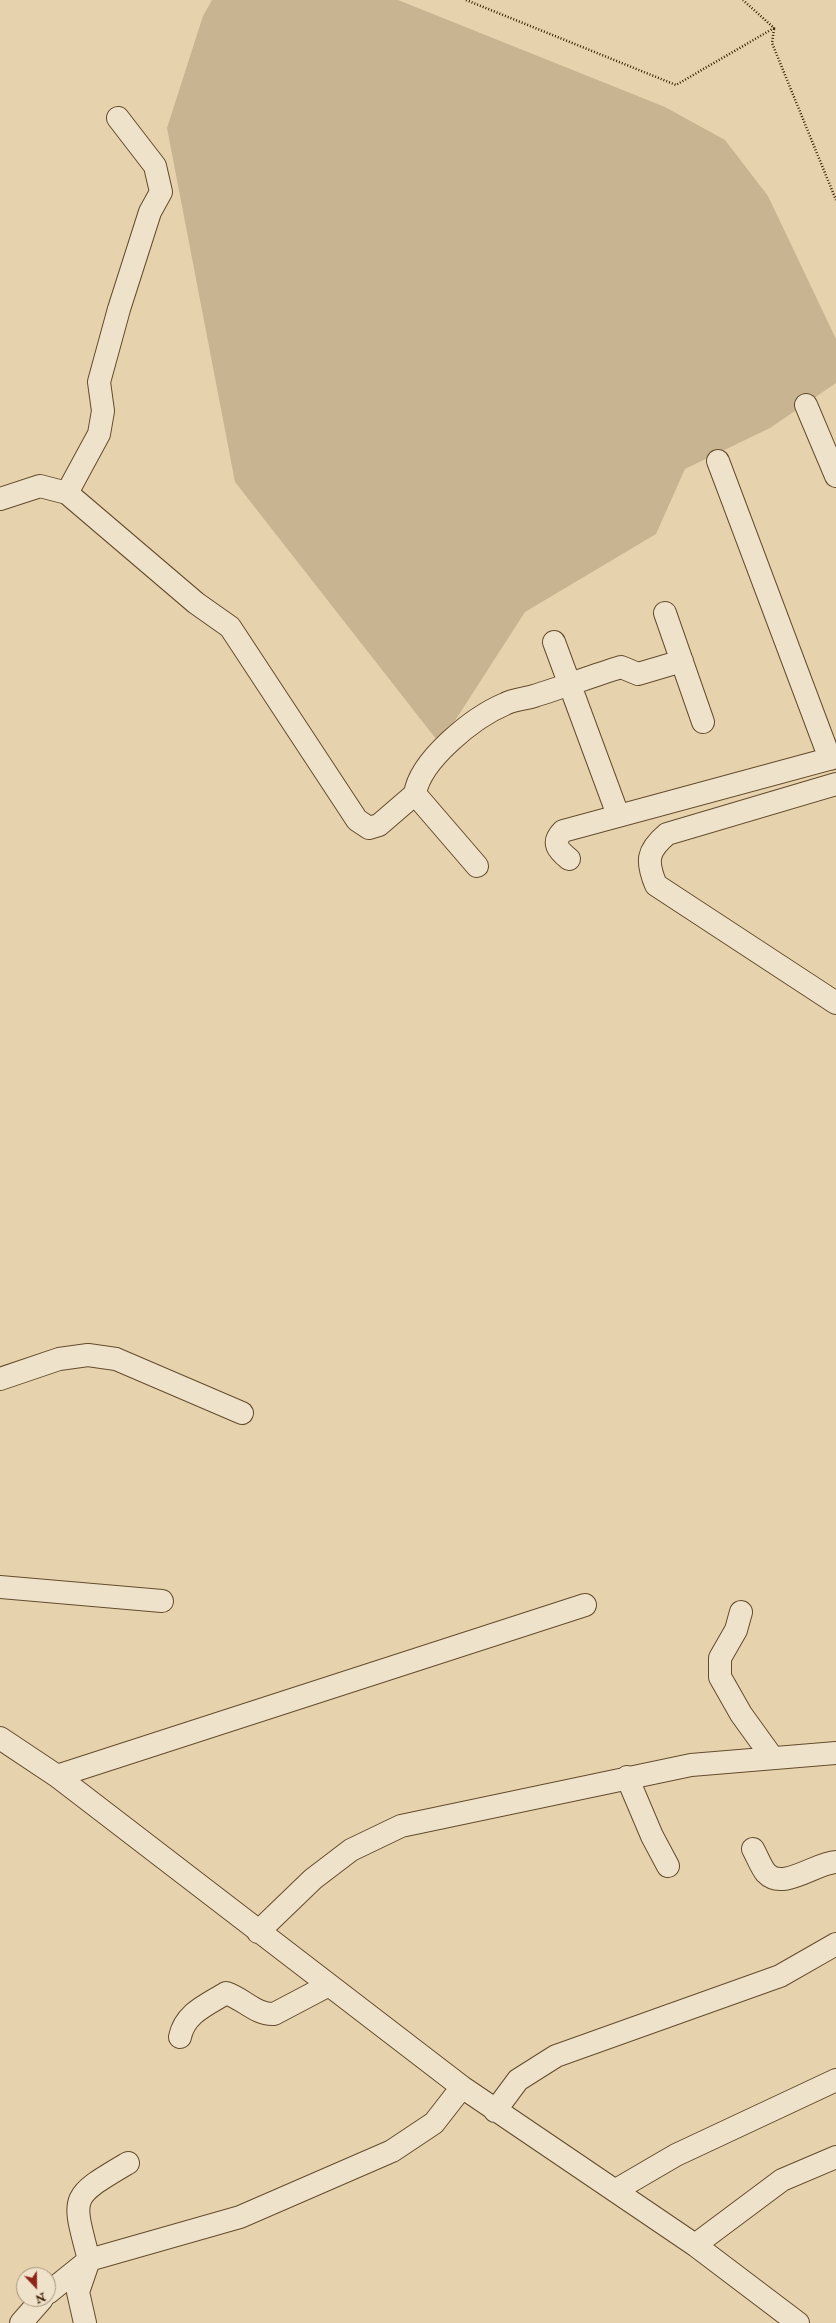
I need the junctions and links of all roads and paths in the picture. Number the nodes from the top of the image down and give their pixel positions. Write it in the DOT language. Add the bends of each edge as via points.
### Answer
graph roads {
  1 [pos="466,0"];
  2 [pos="743,0"];
  3 [pos="774,28"];
  4 [pos="118,118"];
  5 [pos="836,200"];
  6 [pos="806,405"];
  7 [pos="718,461"];
  8 [pos="836,476"];
  9 [pos="67,493"];
  10 [pos="0,498"];
  11 [pos="665,613"];
  12 [pos="554,642"];
  13 [pos="682,661"];
  14 [pos="571,683"];
  15 [pos="703,722"];
  16 [pos="833,758"];
  17 [pos="836,784"];
  18 [pos="415,794"];
  19 [pos="618,815"];
  20 [pos="569,859"];
  21 [pos="477,866"];
  22 [pos="836,1003"];
  23 [pos="0,1379"];
  24 [pos="242,1413"];
  25 [pos="0,1587"];
  26 [pos="162,1601"];
  27 [pos="585,1605"];
  28 [pos="741,1612"];
  29 [pos="0,1738"];
  30 [pos="836,1753"];
  31 [pos="772,1757"];
  32 [pos="57,1776"];
  33 [pos="627,1777"];
  34 [pos="753,1849"];
  35 [pos="836,1862"];
  36 [pos="668,1866"];
  37 [pos="258,1932"];
  38 [pos="836,1944"];
  39 [pos="329,1986"];
  40 [pos="180,2037"];
  41 [pos="836,2080"];
  42 [pos="462,2087"];
  43 [pos="495,2111"];
  44 [pos="836,2157"];
  45 [pos="128,2163"];
  46 [pos="616,2190"];
  47 [pos="695,2245"];
  48 [pos="89,2260"];
  49 [pos="56,2287"];
  50 [pos="35,2307"];
  51 [pos="21,2323"];
  52 [pos="85,2323"];
  53 [pos="798,2323"];
  1 -- 3 [label="path" via="676,85"];
  2 -- 3 [label="path"];
  3 -- 5 [label="path" via="772,43"];
  4 -- 9 [label="street" via="155,166 161,192 150,212 98,382 103,411 99,434"];
  6 -- 8 [label="street"];
  7 -- 16 [label="street"];
  9 -- 10 [label="street" via="40,486"];
  9 -- 18 [label="street" via="196,603 230,627 357,820 369,828 379,825"];
  11 -- 13 [label="street"];
  12 -- 14 [label="street"];
  13 -- 14 [label="street" via="638,674 621,667"];
  13 -- 15 [label="street"];
  14 -- 18 [label="street" via="534,697 506,703 481,716 426,766 416,784"];
  14 -- 19 [label="street"];
  16 -- 19 [label="street"];
  17 -- 22 [label="street" via="666,834 656,843 649,856 650,871 656,885"];
  18 -- 21 [label="street"];
  19 -- 20 [label="street" via="562,831 555,842 557,848"];
  23 -- 24 [label="street" via="59,1359 88,1355 116,1360"];
  25 -- 26 [label="street"];
  27 -- 32 [label="street"];
  28 -- 31 [label="street" via="736,1630 720,1658 720,1677 741,1714"];
  29 -- 32 [label="street"];
  30 -- 31 [label="street"];
  31 -- 33 [label="street" via="691,1765"];
  32 -- 37 [label="street"];
  33 -- 36 [label="street"];
  33 -- 37 [label="street" via="400,1826 351,1850 313,1879"];
  34 -- 35 [label="street" via="766,1873 776,1880 794,1878 813,1867"];
  37 -- 39 [label="street"];
  38 -- 43 [label="street" via="780,1976 556,2056 518,2080"];
  39 -- 40 [label="street" via="274,2014 266,2014 239,1997 226,1993 199,2009 184,2023"];
  39 -- 42 [label="street"];
  41 -- 46 [label="street" via="676,2155"];
  42 -- 43 [label="street"];
  42 -- 48 [label="street" via="434,2123 392,2151 240,2217"];
  43 -- 46 [label="street"];
  44 -- 47 [label="street" via="782,2180"];
  45 -- 48 [label="street" via="90,2186 78,2201 78,2218"];
  46 -- 47 [label="street"];
  47 -- 53 [label="street"];
  48 -- 49 [label="street"];
  48 -- 52 [label="street" via="78,2292"];
  50 -- 51 [label="street"];
}
